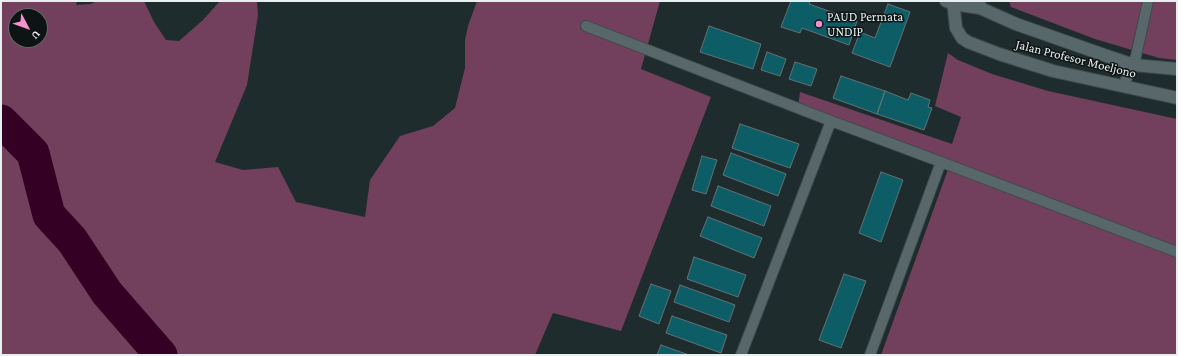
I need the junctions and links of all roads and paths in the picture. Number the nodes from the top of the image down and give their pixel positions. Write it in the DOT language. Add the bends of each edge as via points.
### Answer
graph roads {
  1 [pos="1148,1"];
  2 [pos="951,2"];
  3 [pos="980,4"];
  4 [pos="586,26"];
  5 [pos="1134,64"];
  6 [pos="1177,69"];
  7 [pos="1123,85"];
  8 [pos="1177,98"];
  9 [pos="831,121"];
  10 [pos="941,162"];
  11 [pos="1177,252"];
  12 [pos="741,355"];
  13 [pos="870,355"];
  1 -- 5 [label="lane"];
  2 -- 3 [label="street"];
  2 -- 7 [label="street, Jalan Profesor Moeljono" via="958,34 968,42 1053,71"];
  3 -- 5 [label="street" via="1016,24"];
  4 -- 9 [label="lane"];
  5 -- 6 [label="street"];
  5 -- 7 [label="lane"];
  7 -- 8 [label="street, Jalan Profesor Moeljono"];
  9 -- 10 [label="lane"];
  9 -- 12 [label="lane"];
  10 -- 11 [label="lane"];
  10 -- 13 [label="lane"];
}
